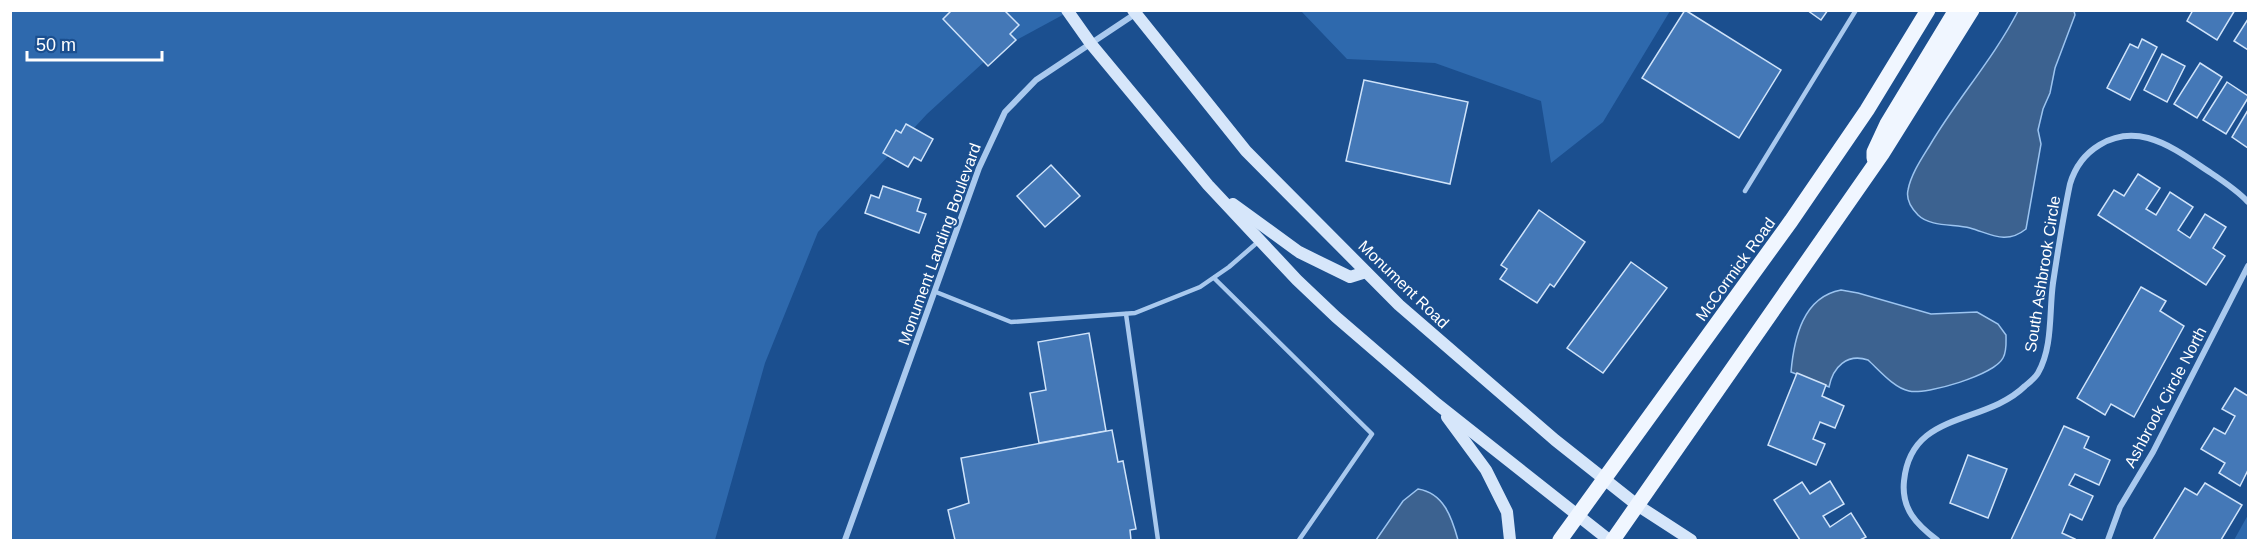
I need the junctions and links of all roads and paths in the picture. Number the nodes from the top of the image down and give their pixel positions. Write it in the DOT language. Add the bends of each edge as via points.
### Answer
graph roads {
  1 [pos="1067,10"];
  2 [pos="1856,10"];
  3 [pos="1928,10"];
  4 [pos="1956,10"];
  5 [pos="1972,10"];
  6 [pos="1134,12"];
  7 [pos="1091,44"];
  8 [pos="1873,168"];
  9 [pos="1208,186"];
  10 [pos="1745,190"];
  11 [pos="2248,202"];
  12 [pos="1259,241"];
  13 [pos="2248,266"];
  14 [pos="1366,272"];
  15 [pos="1214,278"];
  16 [pos="936,292"];
  17 [pos="1126,314"];
  18 [pos="1437,404"];
  19 [pos="1606,479"];
  20 [pos="1637,505"];
  21 [pos="1577,517"];
  22 [pos="845,540"];
  23 [pos="1158,540"];
  24 [pos="1299,540"];
  25 [pos="1510,540"];
  26 [pos="1560,540"];
  27 [pos="1611,540"];
  28 [pos="1691,540"];
  29 [pos="1937,540"];
  30 [pos="2108,540"];
  1 -- 7 [label="main road"];
  2 -- 10 [label="lane"];
  3 -- 19 [label="main road, McCormick Road" via="1797,213"];
  4 -- 8 [label="main road" via="1887,124 1874,152"];
  5 -- 8 [label="main road"];
  6 -- 7 [label="street, Monument Landing Boulevard"];
  6 -- 14 [label="main road, Monument Road" via="1246,151"];
  7 -- 9 [label="main road"];
  7 -- 16 [label="street, Monument Landing Boulevard" via="1036,80 1005,112 979,168"];
  8 -- 20 [label="main road"];
  9 -- 12 [label="main road"];
  9 -- 14 [label="main road" via="1299,252 1350,276"];
  11 -- 29 [label="street, South Ashbrook Circle" via="2191,159 2147,138 2112,138 2090,151 2073,172 2070,184 2048,338 2037,375 2005,402 1928,432 1908,458 1903,489 1908,512 1918,526"];
  12 -- 15 [label="lane"];
  12 -- 18 [label="main road" via="1336,317"];
  13 -- 30 [label="street, Ashbrook Circle North" via="2153,452 2120,507"];
  14 -- 19 [label="main road, Monument Road" via="1434,337"];
  15 -- 17 [label="lane" via="1200,287"];
  15 -- 24 [label="lane" via="1372,434"];
  16 -- 17 [label="lane" via="1011,322"];
  16 -- 22 [label="street, Monument Landing Boulevard"];
  17 -- 23 [label="lane"];
  18 -- 21 [label="main road"];
  18 -- 25 [label="main road" via="1486,470 1507,512"];
  19 -- 20 [label="main road, Monument Road"];
  19 -- 21 [label="main road, McCormick Road"];
  20 -- 27 [label="main road"];
  20 -- 28 [label="main road, Monument Road"];
  21 -- 26 [label="main road, McCormick Road"];
  21 -- 27 [label="main road"];
}
